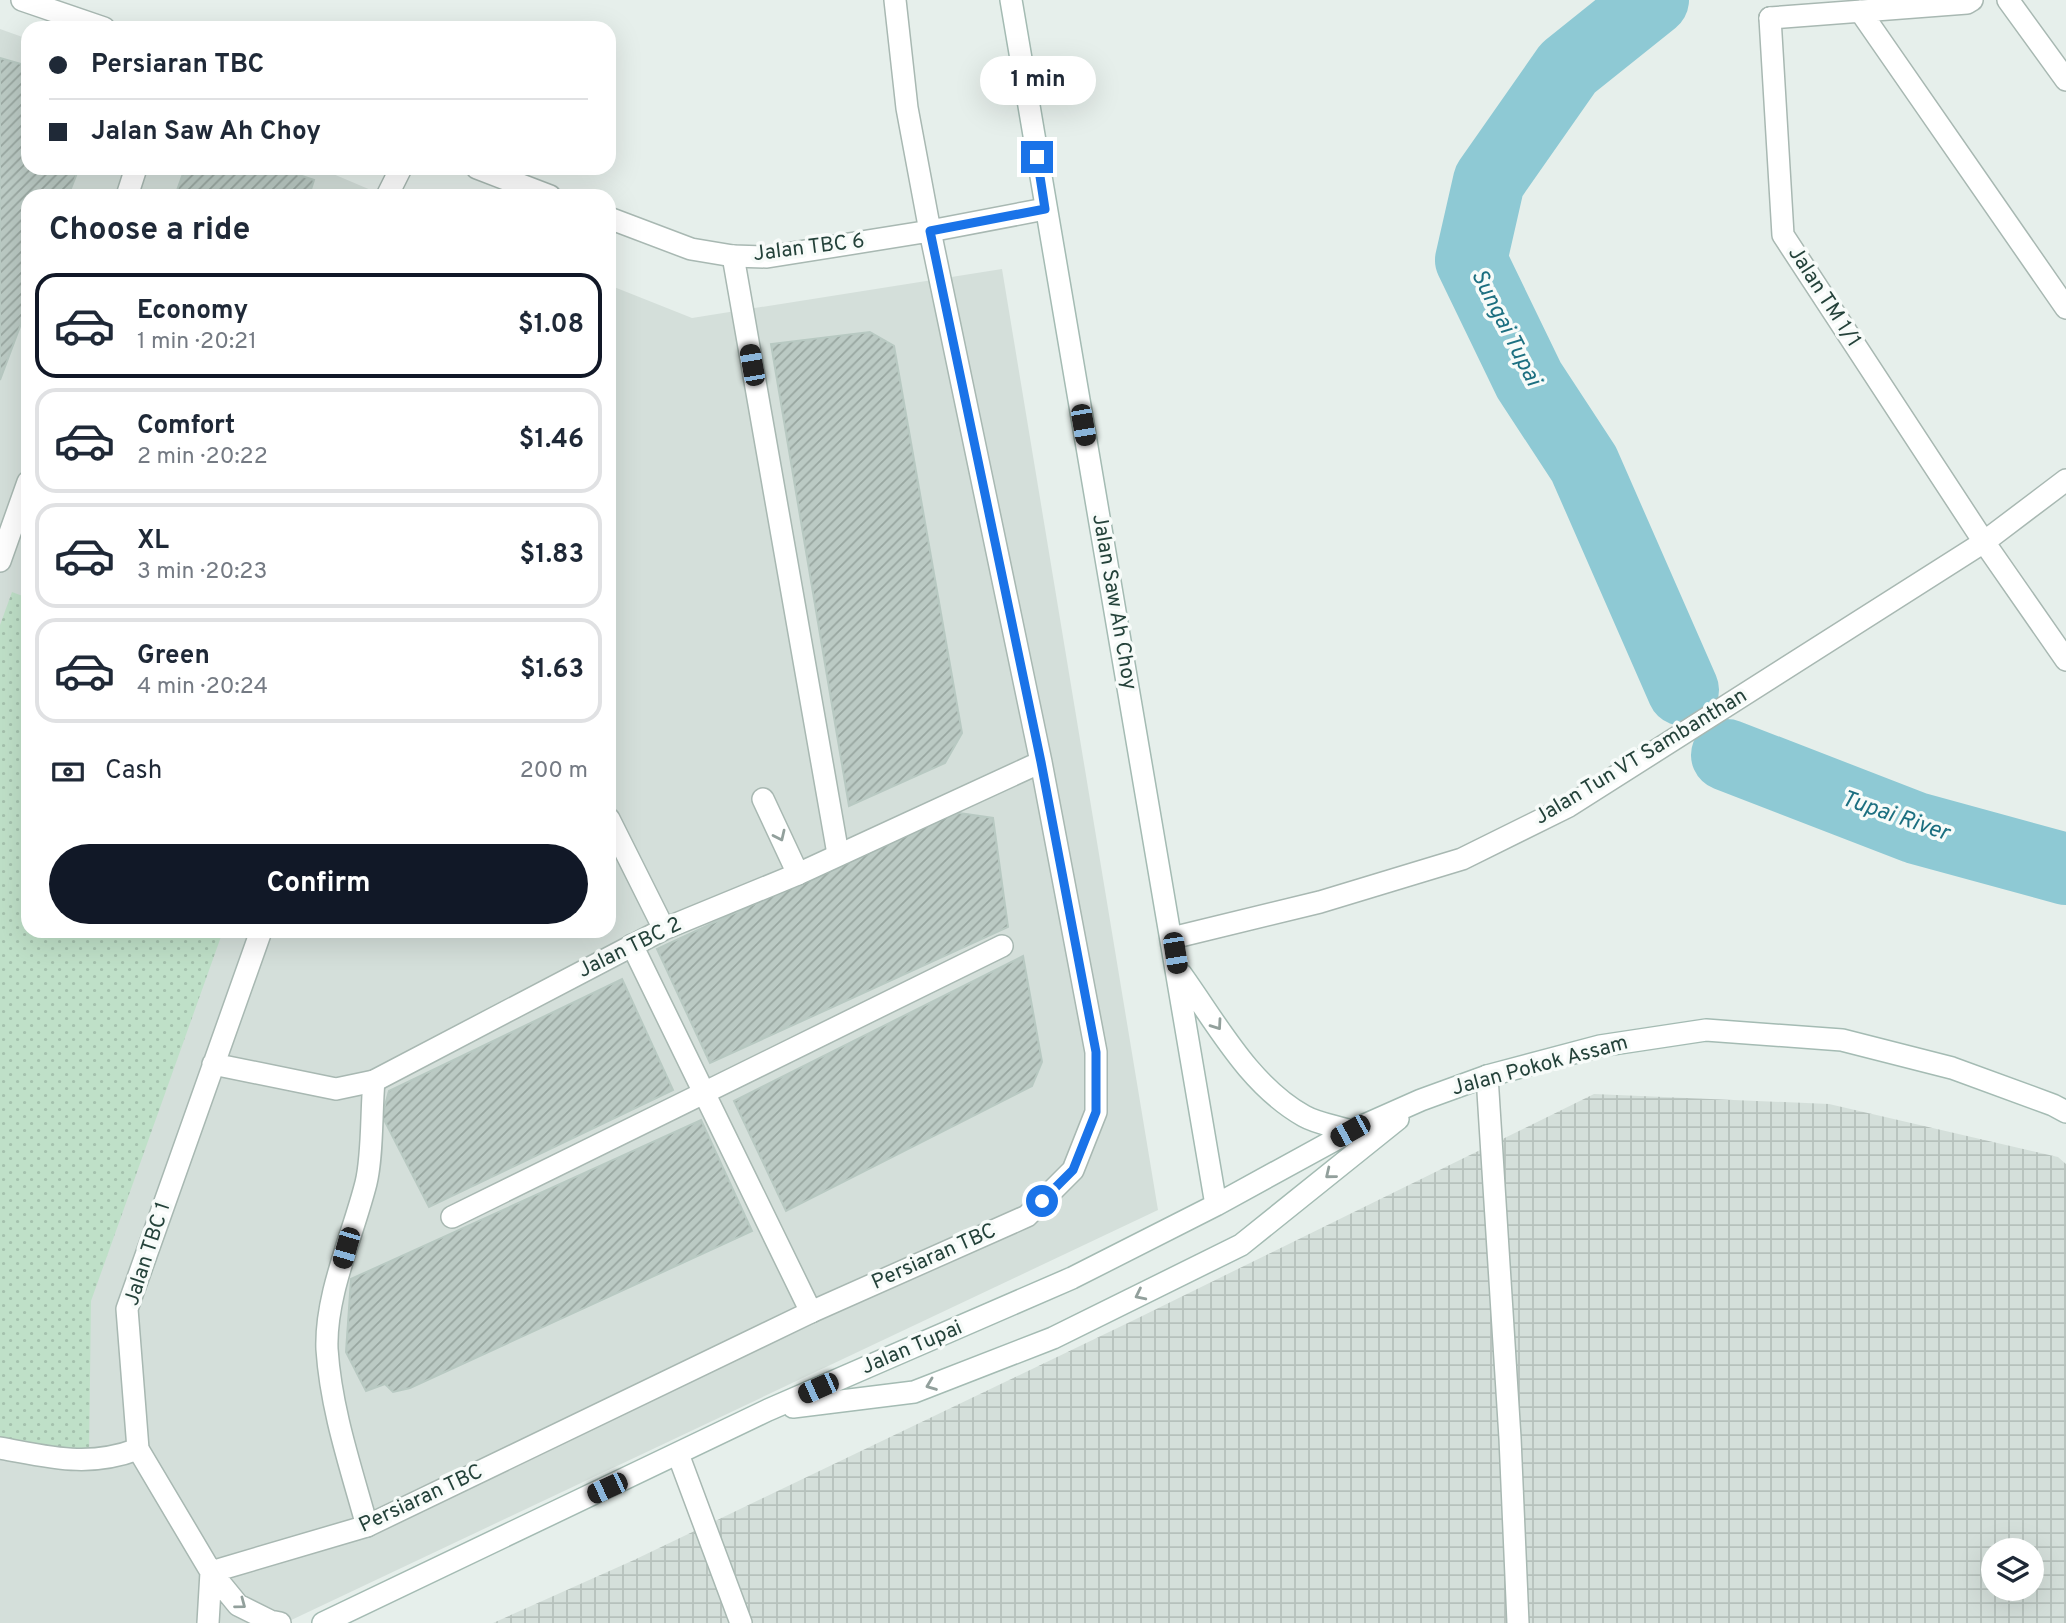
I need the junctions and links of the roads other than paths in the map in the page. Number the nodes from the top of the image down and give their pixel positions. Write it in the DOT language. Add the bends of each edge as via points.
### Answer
graph roads {
  1 [pos="22,0"];
  2 [pos="895,0"];
  3 [pos="1011,0"];
  4 [pos="1972,0"];
  5 [pos="2008,0"];
  6 [pos="1860,11"];
  7 [pos="84,21"];
  8 [pos="2066,80"];
  9 [pos="495,175"];
  10 [pos="532,189"];
  11 [pos="1045,209"];
  12 [pos="616,221"];
  13 [pos="930,231"];
  14 [pos="733,256"];
  15 [pos="2066,308"];
  16 [pos="2066,480"];
  17 [pos="21,503"];
  18 [pos="13,527"];
  19 [pos="1984,541"];
  20 [pos="0,561"];
  21 [pos="2066,660"];
  22 [pos="1041,762"];
  23 [pos="763,799"];
  24 [pos="616,833"];
  25 [pos="838,855"];
  26 [pos="797,874"];
  27 [pos="664,929"];
  28 [pos="1172,937"];
  29 [pos="258,938"];
  30 [pos="632,946"];
  31 [pos="1002,946"];
  32 [pos="1178,969"];
  33 [pos="213,1064"];
  34 [pos="1487,1076"];
  35 [pos="374,1081"];
  36 [pos="704,1093"];
  37 [pos="1421,1100"];
  38 [pos="2066,1112"];
  39 [pos="1350,1131"];
  40 [pos="1216,1205"];
  41 [pos="452,1217"];
  42 [pos="811,1312"];
  43 [pos="768,1410"];
  44 [pos="0,1448"];
  45 [pos="138,1449"];
  46 [pos="678,1454"];
  47 [pos="367,1526"];
  48 [pos="211,1572"];
  49 [pos="208,1623"];
  50 [pos="280,1623"];
  51 [pos="323,1623"];
  52 [pos="741,1623"];
  53 [pos="1518,1623"];
  1 -- 7 [label="street"];
  2 -- 13 [label="street, Persiaran TBC" via="907,108"];
  3 -- 11 [label="street, Jalan Saw Ah Choy"];
  4 -- 6 [label="street"];
  5 -- 8 [label="street"];
  6 -- 15 [label="street"];
  6 -- 19 [label="street, Jalan TM 1/1" via="1770,18 1783,235"];
  9 -- 10 [label="street"];
  11 -- 13 [label="street, Jalan TBC 6"];
  11 -- 28 [label="street, Jalan Saw Ah Choy"];
  12 -- 14 [label="street, Jalan TBC 6" via="691,250"];
  13 -- 14 [label="street, Jalan TBC 6" via="767,257"];
  13 -- 22 [label="street, Persiaran TBC"];
  14 -- 25 [label="street"];
  16 -- 19 [label="street, Jalan Tun VT Sambanthan"];
  17 -- 18 [label="street"];
  18 -- 20 [label="street"];
  19 -- 21 [label="street, Jalan TM 1/1"];
  19 -- 28 [label="street, Jalan Tun VT Sambanthan" via="1569,806 1462,859 1320,902"];
  22 -- 25 [label="street, Jalan TBC 2"];
  22 -- 42 [label="street, Persiaran TBC" via="1096,1052 1096,1112 1073,1170 1027,1216"];
  23 -- 26 [label="street, one-way"];
  24 -- 27 [label="street"];
  25 -- 26 [label="street, Jalan TBC 2"];
  26 -- 27 [label="street, Jalan TBC 2"];
  27 -- 30 [label="street, Jalan TBC 2"];
  28 -- 32 [label="street, Jalan Saw Ah Choy"];
  29 -- 33 [label="street, Jalan TBC 1"];
  30 -- 35 [label="street, Jalan TBC 2"];
  30 -- 36 [label="street"];
  31 -- 36 [label="street"];
  32 -- 39 [label="street, one-way" via="1271,1094 1307,1118"];
  32 -- 40 [label="street, Jalan Saw Ah Choy"];
  33 -- 35 [label="street, Jalan TBC 2" via="336,1089"];
  33 -- 45 [label="street, Jalan TBC 1" via="127,1309"];
  34 -- 37 [label="street, Jalan Pokok Assam"];
  34 -- 38 [label="street, Jalan Pokok Assam" via="1600,1046 1706,1030 1842,1040 1952,1068"];
  34 -- 53 [label="street"];
  35 -- 47 [label="street" via="367,1180 331,1309 327,1347 337,1420"];
  36 -- 41 [label="street"];
  36 -- 42 [label="street"];
  37 -- 39 [label="street, Jalan Tupai"];
  37 -- 43 [label="street, one-way" via="1241,1245 1053,1338 914,1392"];
  39 -- 40 [label="street, Jalan Tupai"];
  40 -- 43 [label="street, Jalan Tupai" via="1072,1278"];
  42 -- 47 [label="street, Persiaran TBC"];
  43 -- 46 [label="street, Jalan Tupai"];
  44 -- 45 [label="street" via="92,1461"];
  45 -- 48 [label="street, Jalan TBC 1"];
  46 -- 51 [label="street, Jalan Tupai"];
  46 -- 52 [label="street"];
  47 -- 48 [label="street, Persiaran TBC"];
  48 -- 49 [label="street"];
  48 -- 50 [label="street, Jalan TBC 1, one-way" via="238,1605"];
}
